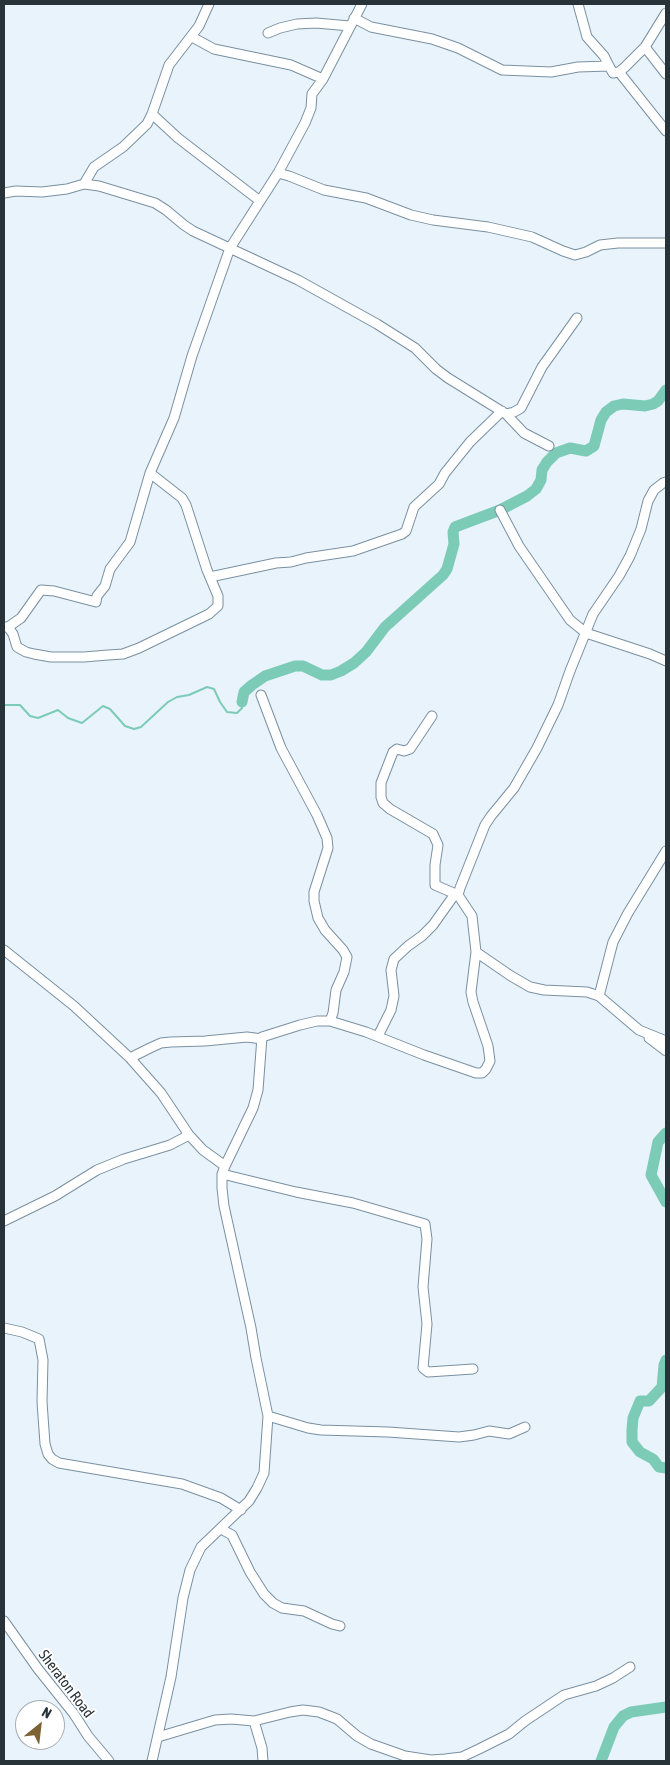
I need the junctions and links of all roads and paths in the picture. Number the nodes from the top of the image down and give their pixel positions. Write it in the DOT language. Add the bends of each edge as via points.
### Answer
graph roads {
  1 [pos="362,4"];
  2 [pos="578,4"];
  3 [pos="206,5"];
  4 [pos="666,13"];
  5 [pos="352,22"];
  6 [pos="268,33"];
  7 [pos="192,36"];
  8 [pos="645,47"];
  9 [pos="609,66"];
  10 [pos="619,72"];
  11 [pos="666,74"];
  12 [pos="323,79"];
  13 [pos="152,114"];
  14 [pos="666,131"];
  15 [pos="278,173"];
  16 [pos="84,184"];
  17 [pos="4,193"];
  18 [pos="260,201"];
  19 [pos="666,243"];
  20 [pos="219,244"];
  21 [pos="230,248"];
  22 [pos="225,260"];
  23 [pos="577,318"];
  24 [pos="504,412"];
  25 [pos="549,446"];
  26 [pos="150,473"];
  27 [pos="666,482"];
  28 [pos="500,510"];
  29 [pos="210,577"];
  30 [pos="6,627"];
  31 [pos="586,633"];
  32 [pos="666,661"];
  33 [pos="261,695"];
  34 [pos="432,716"];
  35 [pos="666,851"];
  36 [pos="456,895"];
  37 [pos="4,950"];
  38 [pos="476,952"];
  39 [pos="599,996"];
  40 [pos="330,1021"];
  41 [pos="639,1030"];
  42 [pos="378,1036"];
  43 [pos="262,1040"];
  44 [pos="666,1041"];
  45 [pos="666,1052"];
  46 [pos="130,1058"];
  47 [pos="189,1135"];
  48 [pos="224,1170"];
  49 [pos="4,1221"];
  50 [pos="4,1328"];
  51 [pos="472,1369"];
  52 [pos="268,1416"];
  53 [pos="524,1426"];
  54 [pos="241,1510"];
  55 [pos="221,1529"];
  56 [pos="4,1621"];
  57 [pos="340,1626"];
  58 [pos="630,1667"];
  59 [pos="254,1721"];
  60 [pos="158,1737"];
  61 [pos="109,1761"];
  62 [pos="152,1761"];
  63 [pos="263,1761"];
  1 -- 5 [label="street"];
  2 -- 9 [label="street" via="587,37"];
  3 -- 7 [label="street"];
  4 -- 8 [label="street"];
  5 -- 6 [label="street" via="296,24"];
  5 -- 9 [label="street" via="432,39 502,70 551,72"];
  5 -- 12 [label="street"];
  7 -- 12 [label="street" via="214,49 291,65"];
  7 -- 13 [label="street" via="169,65"];
  8 -- 10 [label="street"];
  8 -- 11 [label="street"];
  9 -- 10 [label="street" via="613,72"];
  10 -- 14 [label="street"];
  12 -- 15 [label="street" via="312,94 305,123"];
  13 -- 16 [label="street" via="144,127 123,147 94,167"];
  13 -- 18 [label="street"];
  15 -- 18 [label="street"];
  15 -- 19 [label="street" via="324,190 377,201 411,215 532,236 576,255 600,245"];
  16 -- 17 [label="street" via="42,192"];
  16 -- 20 [label="street" via="155,204 184,226"];
  18 -- 21 [label="street"];
  20 -- 21 [label="street"];
  20 -- 22 [label="street"];
  21 -- 22 [label="street"];
  21 -- 24 [label="street" via="298,280 377,324 415,348 448,378"];
  22 -- 26 [label="street" via="174,418"];
  23 -- 24 [label="street" via="542,367 521,408"];
  24 -- 25 [label="street" via="524,433"];
  24 -- 29 [label="street" via="470,442 439,484 414,507 402,534 353,551"];
  26 -- 29 [label="street" via="182,498"];
  26 -- 30 [label="street" via="130,542 110,569 96,602 41,590 21,618"];
  27 -- 31 [label="street" via="654,490 648,501 630,556 593,614"];
  28 -- 31 [label="street" via="519,546 557,602 570,620"];
  29 -- 30 [label="street" via="219,603 210,614 123,654 84,657 34,654 17,647 13,634"];
  31 -- 32 [label="street"];
  31 -- 36 [label="street" via="537,748 514,788 485,825"];
  33 -- 40 [label="street" via="281,748 327,838 328,848 314,901 325,930 347,957"];
  34 -- 36 [label="street" via="410,749 397,748 393,752 382,783 381,797 390,809 433,834 438,845 435,885"];
  35 -- 39 [label="street" via="613,942"];
  36 -- 38 [label="street" via="472,916"];
  36 -- 42 [label="street" via="433,925 394,959 391,970 394,996"];
  37 -- 46 [label="street" via="81,1012"];
  38 -- 39 [label="street" via="530,987"];
  38 -- 42 [label="street" via="471,992 488,1046 490,1060 486,1069 476,1073"];
  39 -- 41 [label="street"];
  40 -- 42 [label="street"];
  40 -- 43 [label="street" via="300,1024 264,1035"];
  41 -- 44 [label="street"];
  41 -- 45 [label="street"];
  43 -- 46 [label="street" via="247,1037 171,1042"];
  43 -- 48 [label="street" via="258,1090 253,1108"];
  46 -- 47 [label="street" via="161,1093"];
  47 -- 48 [label="street"];
  47 -- 49 [label="street" via="170,1145 97,1170 55,1196"];
  48 -- 51 [label="street" via="424,1224 427,1239 423,1287 427,1324 423,1368 428,1372"];
  48 -- 52 [label="street" via="224,1206"];
  50 -- 54 [label="street" via="40,1339 45,1444 52,1459 59,1463 182,1484 220,1498"];
  52 -- 53 [label="street" via="321,1430 458,1436 489,1431 509,1434"];
  52 -- 54 [label="street" via="264,1472"];
  54 -- 55 [label="street"];
  55 -- 57 [label="street" via="232,1535 250,1572 273,1603"];
  55 -- 60 [label="street" via="201,1547 190,1570"];
  56 -- 61 [label="street, Sheraton Road"];
  58 -- 59 [label="street" via="596,1686 564,1695 509,1734 462,1757 419,1759 405,1756 358,1736 338,1719 319,1712 303,1710"];
  59 -- 60 [label="street" via="215,1720"];
  59 -- 63 [label="street"];
  60 -- 62 [label="street"];
}
